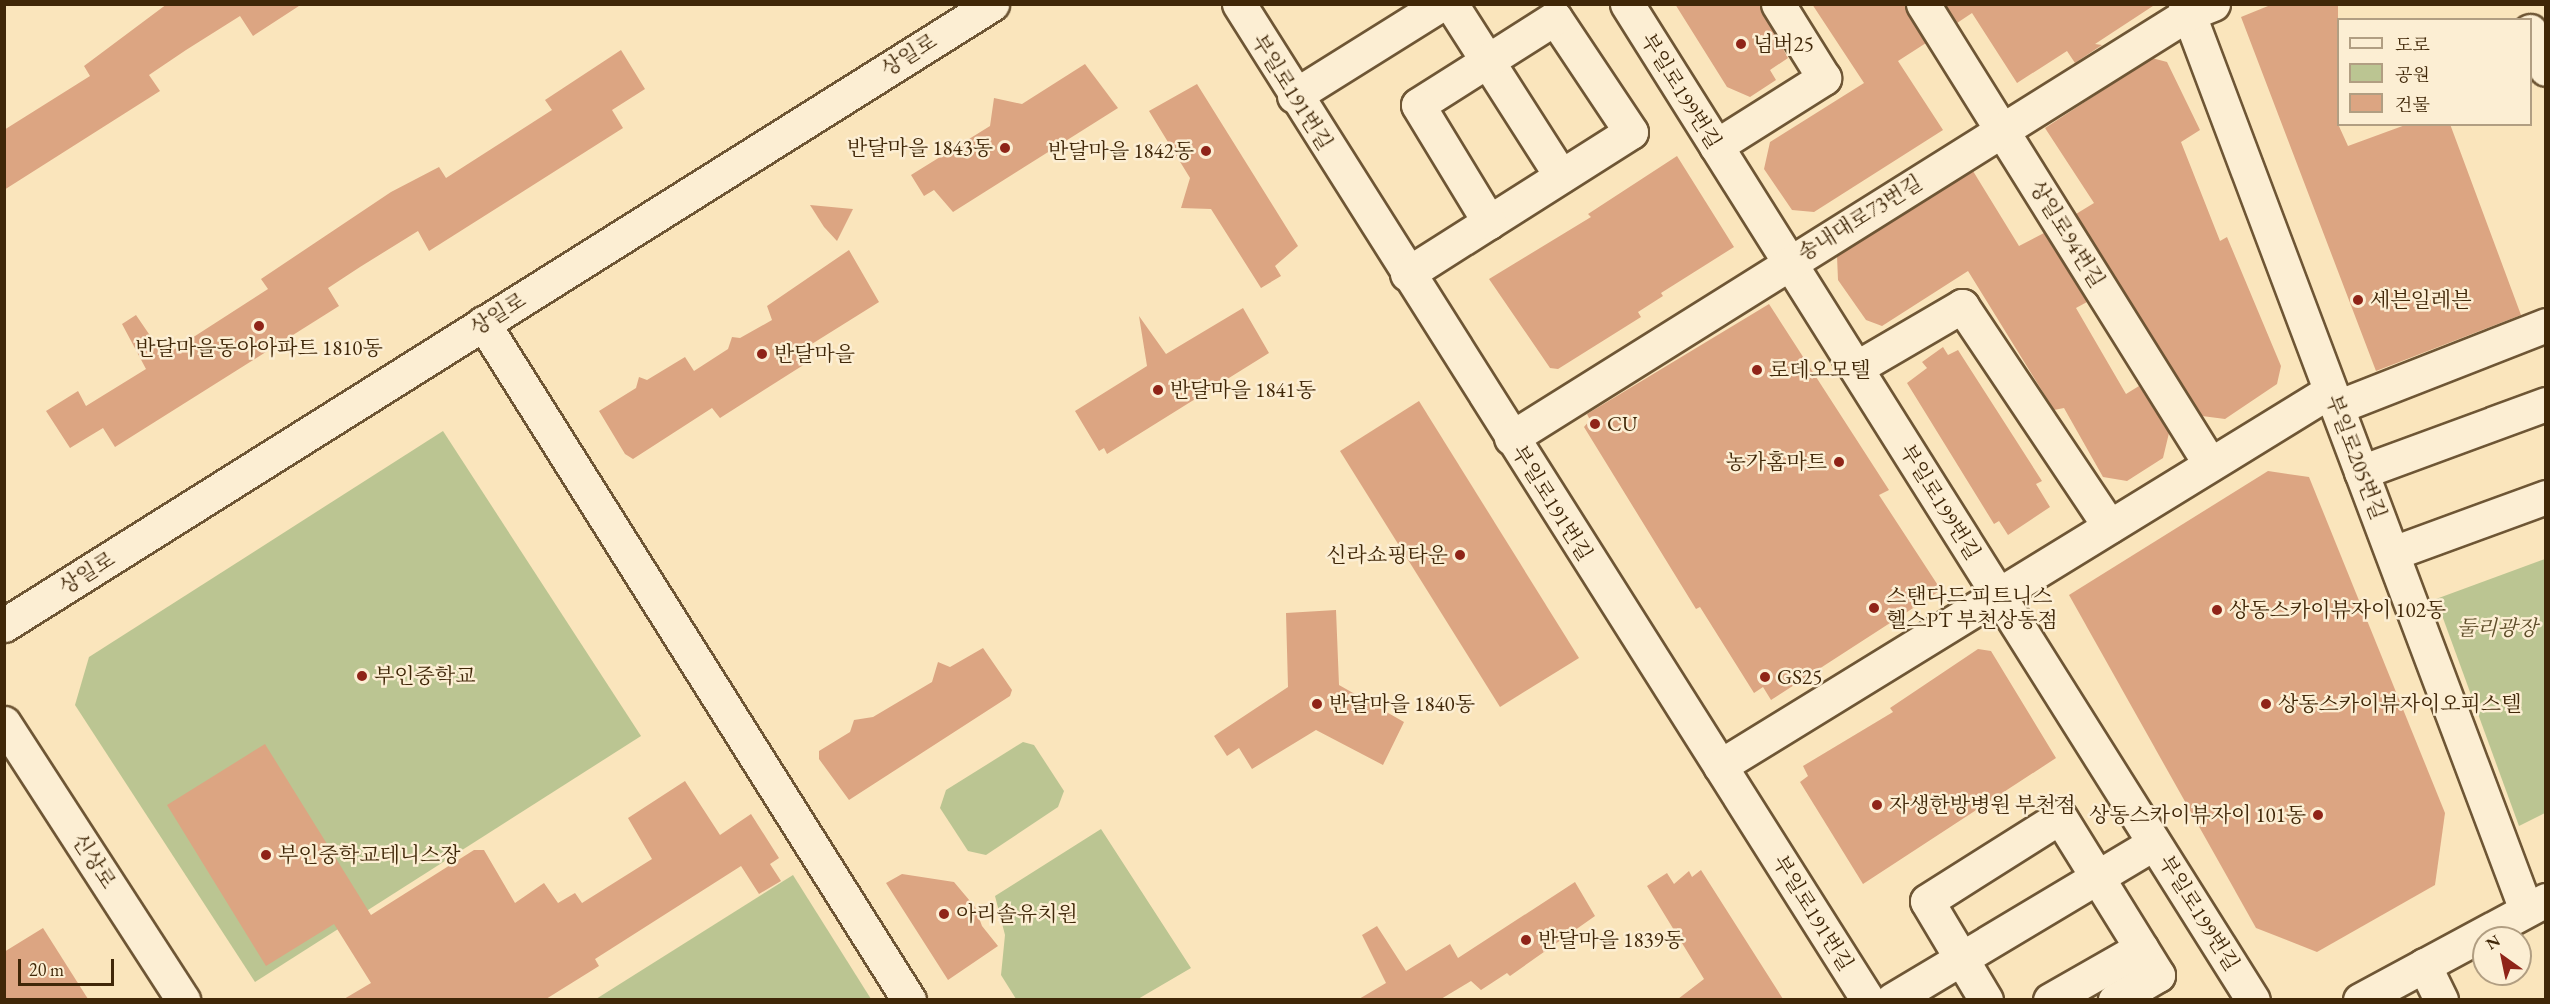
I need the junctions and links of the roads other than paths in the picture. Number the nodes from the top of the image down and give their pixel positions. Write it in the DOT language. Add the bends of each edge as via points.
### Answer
graph roads {
  1 [pos="992,4"];
  2 [pos="1239,4"];
  3 [pos="1442,4"];
  4 [pos="1451,4"];
  5 [pos="1627,4"];
  6 [pos="1778,4"];
  7 [pos="1923,4"];
  8 [pos="2195,8"];
  9 [pos="2532,36"];
  10 [pos="1487,61"];
  11 [pos="2546,69"];
  12 [pos="1294,96"];
  13 [pos="2002,130"];
  14 [pos="1716,146"];
  15 [pos="1561,176"];
  16 [pos="1489,222"];
  17 [pos="1789,262"];
  18 [pos="1407,274"];
  19 [pos="483,323"];
  20 [pos="2546,325"];
  21 [pos="1856,368"];
  22 [pos="2333,399"];
  23 [pos="2546,404"];
  24 [pos="1510,438"];
  25 [pos="2210,464"];
  26 [pos="2361,472"];
  27 [pos="2546,497"];
  28 [pos="2109,526"];
  29 [pos="2393,553"];
  30 [pos="1998,594"];
  31 [pos="4,625"];
  32 [pos="4,723"];
  33 [pos="1720,766"];
  34 [pos="2154,843"];
  35 [pos="2098,876"];
  36 [pos="2536,905"];
  37 [pos="2141,948"];
  38 [pos="1961,958"];
  39 [pos="2424,965"];
  40 [pos="183,999"];
  41 [pos="909,999"];
  42 [pos="1868,999"];
  43 [pos="1892,999"];
  44 [pos="1986,999"];
  45 [pos="2050,999"];
  46 [pos="2115,999"];
  47 [pos="2253,999"];
  48 [pos="2360,999"];
  49 [pos="2441,999"];
  1 -- 19 [label="street, 상일로"];
  2 -- 12 [label="street, 부일로191번길"];
  3 -- 12 [label="street"];
  4 -- 10 [label="street"];
  5 -- 14 [label="street, 부일로199번길"];
  6 -- 14 [label="street" via="1824,78"];
  7 -- 13 [label="street, 상일로94번길"];
  8 -- 13 [label="street, 송내대로73번길"];
  8 -- 22 [label="street, 부일로205번길"];
  9 -- 11 [label="street"];
  10 -- 15 [label="street"];
  10 -- 15 [label="street" via="1555,18 1631,132"];
  10 -- 16 [label="street" via="1418,105"];
  12 -- 18 [label="street, 부일로191번길"];
  13 -- 17 [label="street, 송내대로73번길"];
  13 -- 25 [label="street, 상일로94번길"];
  14 -- 17 [label="street, 부일로199번길"];
  15 -- 16 [label="street"];
  16 -- 18 [label="street"];
  17 -- 21 [label="street, 부일로199번길"];
  17 -- 24 [label="street, 송내대로73번길"];
  18 -- 24 [label="street, 부일로191번길"];
  19 -- 31 [label="street, 상일로"];
  19 -- 41 [label="street"];
  20 -- 22 [label="street"];
  21 -- 28 [label="street" via="1962,306"];
  21 -- 30 [label="street, 부일로199번길"];
  22 -- 25 [label="street"];
  22 -- 26 [label="street, 부일로205번길"];
  23 -- 26 [label="street"];
  24 -- 33 [label="street, 부일로191번길"];
  25 -- 28 [label="street"];
  26 -- 29 [label="street, 부일로205번길"];
  27 -- 29 [label="street"];
  28 -- 30 [label="street"];
  29 -- 36 [label="street, 부일로205번길"];
  30 -- 33 [label="street"];
  30 -- 34 [label="street, 부일로199번길"];
  32 -- 40 [label="street, 신상로"];
  33 -- 42 [label="street, 부일로191번길"];
  34 -- 35 [label="street"];
  34 -- 47 [label="street, 부일로199번길"];
  35 -- 37 [label="street"];
  35 -- 38 [label="street"];
  35 -- 38 [label="street" via="2060,817 1927,902"];
  36 -- 39 [label="street"];
  37 -- 45 [label="street"];
  37 -- 46 [label="street" via="2158,975"];
  38 -- 43 [label="street"];
  38 -- 44 [label="street"];
  39 -- 48 [label="street"];
  39 -- 49 [label="street"];
}
